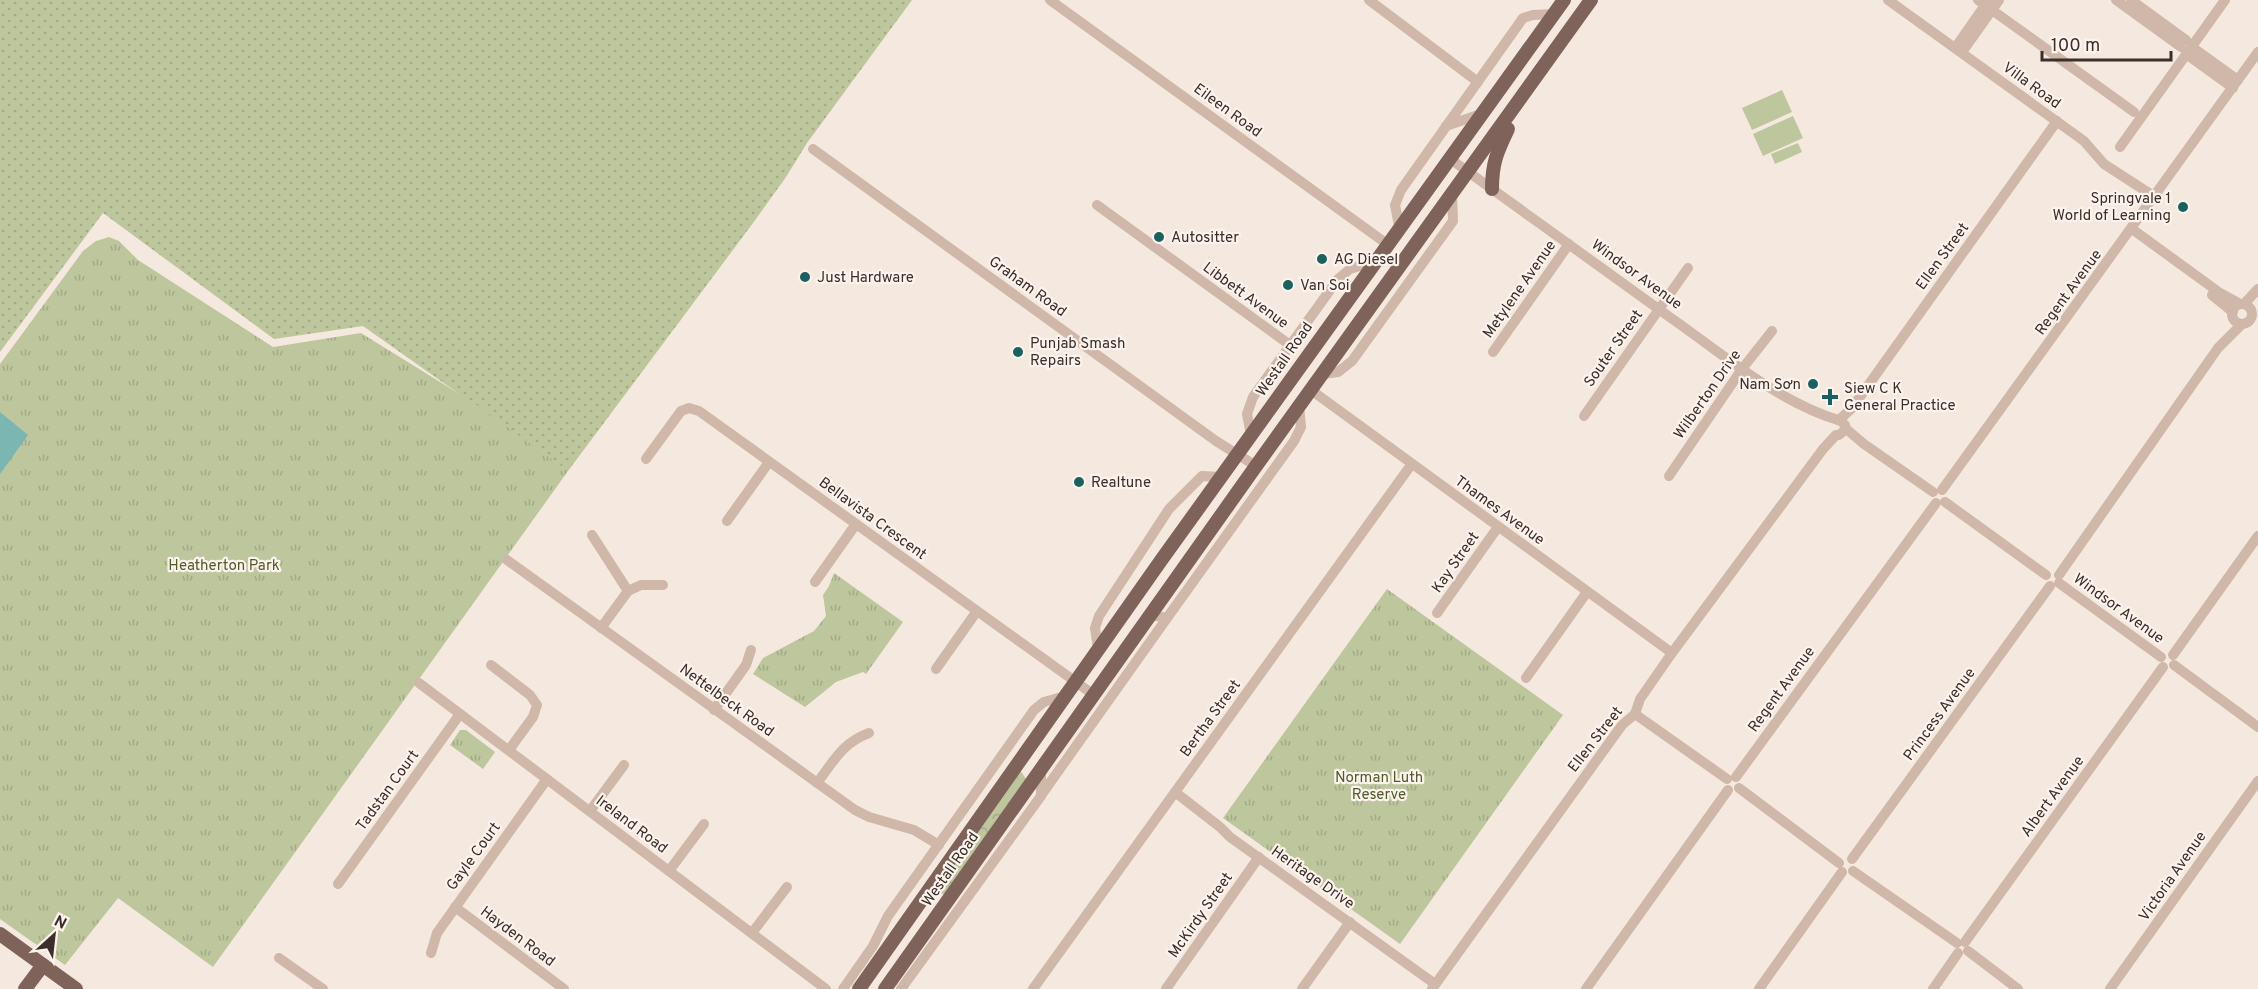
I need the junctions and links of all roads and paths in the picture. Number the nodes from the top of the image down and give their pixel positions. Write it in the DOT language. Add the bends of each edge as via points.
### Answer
graph roads {
  1 [pos="1050,0"];
  2 [pos="1369,0"];
  3 [pos="1564,0"];
  4 [pos="1888,0"];
  5 [pos="1999,0"];
  6 [pos="2116,0"];
  7 [pos="2225,0"];
  8 [pos="1585,2"];
  9 [pos="1986,4"];
  10 [pos="2132,4"];
  11 [pos="1554,15"];
  12 [pos="2186,47"];
  13 [pos="1959,50"];
  14 [pos="2258,52"];
  15 [pos="1478,82"];
  16 [pos="2236,84"];
  17 [pos="1518,104"];
  18 [pos="2134,112"];
  19 [pos="1481,114"];
  20 [pos="2057,121"];
  21 [pos="1446,126"];
  22 [pos="2120,147"];
  23 [pos="813,149"];
  24 [pos="1449,158"];
  25 [pos="1468,172"];
  26 [pos="1492,189"];
  27 [pos="1452,195"];
  28 [pos="2155,197"];
  29 [pos="1097,206"];
  30 [pos="1399,226"];
  31 [pos="2130,231"];
  32 [pos="1387,244"];
  33 [pos="1569,244"];
  34 [pos="1375,261"];
  35 [pos="1688,268"];
  36 [pos="2258,289"];
  37 [pos="2258,297"];
  38 [pos="1659,309"];
  39 [pos="2246,315"];
  40 [pos="1772,331"];
  41 [pos="1290,345"];
  42 [pos="1493,352"];
  43 [pos="1743,369"];
  44 [pos="1323,374"];
  45 [pos="1311,390"];
  46 [pos="1299,405"];
  47 [pos="1584,416"];
  48 [pos="1249,428"];
  49 [pos="1837,428"];
  50 [pos="1237,454"];
  51 [pos="646,459"];
  52 [pos="769,462"];
  53 [pos="1412,465"];
  54 [pos="1256,466"];
  55 [pos="1669,476"];
  56 [pos="1221,477"];
  57 [pos="1939,497"];
  58 [pos="727,521"];
  59 [pos="856,525"];
  60 [pos="1498,527"];
  61 [pos="592,535"];
  62 [pos="2258,536"];
  63 [pos="507,560"];
  64 [pos="2056,581"];
  65 [pos="815,582"];
  66 [pos="663,585"];
  67 [pos="628,591"];
  68 [pos="1587,592"];
  69 [pos="977,611"];
  70 [pos="1437,613"];
  71 [pos="1151,615"];
  72 [pos="1167,618"];
  73 [pos="601,628"];
  74 [pos="1112,628"];
  75 [pos="1131,642"];
  76 [pos="1098,649"];
  77 [pos="751,650"];
  78 [pos="1672,653"];
  79 [pos="2168,661"];
  80 [pos="491,665"];
  81 [pos="936,669"];
  82 [pos="1526,678"];
  83 [pos="1075,681"];
  84 [pos="419,683"];
  85 [pos="1094,695"];
  86 [pos="1065,696"];
  87 [pos="714,710"];
  88 [pos="460,714"];
  89 [pos="1635,714"];
  90 [pos="2258,727"];
  91 [pos="869,733"];
  92 [pos="509,750"];
  93 [pos="624,765"];
  94 [pos="1041,768"];
  95 [pos="547,779"];
  96 [pos="2258,781"];
  97 [pos="817,783"];
  98 [pos="1732,783"];
  99 [pos="1175,792"];
  100 [pos="1041,796"];
  101 [pos="988,804"];
  102 [pos="590,811"];
  103 [pos="961,814"];
  104 [pos="704,824"];
  105 [pos="939,845"];
  106 [pos="1259,857"];
  107 [pos="1845,869"];
  108 [pos="669,871"];
  109 [pos="338,884"];
  110 [pos="787,887"];
  111 [pos="455,907"];
  112 [pos="1350,922"];
  113 [pos="752,933"];
  114 [pos="0,934"];
  115 [pos="1962,947"];
  116 [pos="431,953"];
  117 [pos="279,958"];
  118 [pos="43,965"];
  119 [pos="1434,987"];
  120 [pos="25,989"];
  121 [pos="76,989"];
  122 [pos="322,989"];
  123 [pos="564,989"];
  124 [pos="826,989"];
  125 [pos="843,989"];
  126 [pos="859,989"];
  127 [pos="885,989"];
  128 [pos="901,989"];
  129 [pos="1034,989"];
  130 [pos="1166,989"];
  131 [pos="1302,989"];
  132 [pos="1586,989"];
  133 [pos="1759,989"];
  134 [pos="1932,989"];
  135 [pos="2018,989"];
  136 [pos="2110,989"];
  1 -- 32 [label="street, Eileen Road"];
  2 -- 15 [label="street"];
  3 -- 11 [label="main road, Westall Road"];
  4 -- 13 [label="street, Villa Road"];
  5 -- 9 [label="street"];
  6 -- 10 [label="street"];
  7 -- 12 [label="street"];
  8 -- 17 [label="main road, Westall Road"];
  9 -- 13 [label="street"];
  9 -- 18 [label="street"];
  10 -- 12 [label="street"];
  11 -- 15 [label="street" via="1523,18"];
  11 -- 19 [label="main road, Westall Road"];
  12 -- 16 [label="street"];
  12 -- 22 [label="street"];
  13 -- 20 [label="street, Villa Road"];
  14 -- 16 [label="street, Regent Avenue"];
  15 -- 21 [label="street"];
  16 -- 28 [label="street, Regent Avenue"];
  17 -- 25 [label="main road, Westall Road"];
  17 -- 26 [label="main road" via="1495,156"];
  19 -- 21 [label="street"];
  19 -- 24 [label="main road, Westall Road"];
  20 -- 28 [label="street, Villa Road" via="2084,141 2104,164"];
  20 -- 49 [label="street, Ellen Street"];
  21 -- 30 [label="street" via="1401,190 1395,205"];
  23 -- 50 [label="street, Graham Road"];
  24 -- 25 [label="street, Windsor Avenue"];
  24 -- 30 [label="main road, Westall Road"];
  25 -- 26 [label="street, Windsor Avenue"];
  25 -- 27 [label="main road, Westall Road"];
  26 -- 33 [label="street, Windsor Avenue"];
  27 -- 44 [label="main road, Westall Road"];
  27 -- 44 [label="street" via="1453,221 1352,361 1338,372"];
  28 -- 31 [label="street, Regent Avenue"];
  29 -- 41 [label="street, Libbett Avenue"];
  30 -- 32 [label="main road, Westall Road"];
  31 -- 39 [label="street"];
  31 -- 57 [label="street, Regent Avenue"];
  32 -- 34 [label="main road, Westall Road"];
  33 -- 38 [label="street, Windsor Avenue"];
  33 -- 42 [label="street, Metylene Avenue"];
  34 -- 41 [label="street, Westall Road" via="1343,274"];
  34 -- 48 [label="main road, Westall Road"];
  35 -- 38 [label="street, Souter Street"];
  36 -- 39 [label="street, Princess Avenue"];
  37 -- 39 [label="street, Princess Avenue"];
  38 -- 43 [label="street, Windsor Avenue"];
  38 -- 47 [label="street, Souter Street"];
  39 -- 64 [label="street, Princess Avenue" via="2218,348"];
  40 -- 43 [label="street, Wilberton Drive"];
  41 -- 48 [label="street, Westall Road" via="1253,397 1247,414"];
  43 -- 49 [label="street, Windsor Avenue"];
  43 -- 55 [label="street, Wilberton Drive"];
  44 -- 45 [label="main road, Westall Road"];
  45 -- 46 [label="main road, Westall Road"];
  45 -- 53 [label="street, Thames Avenue"];
  46 -- 54 [label="main road, Westall Road"];
  46 -- 72 [label="street, Westall Road" via="1300,427 1294,441"];
  48 -- 50 [label="main road, Westall Road"];
  49 -- 57 [label="street, Windsor Avenue"];
  49 -- 78 [label="street, Ellen Street"];
  50 -- 54 [label="street, Graham Road"];
  50 -- 56 [label="main road, Westall Road"];
  51 -- 52 [label="street, Bellavista Crescent" via="678,413 689,408 699,411"];
  52 -- 58 [label="street"];
  52 -- 59 [label="street, Bellavista Crescent"];
  53 -- 60 [label="street, Thames Avenue"];
  53 -- 99 [label="street, Bertha Street"];
  54 -- 71 [label="main road, Westall Road"];
  56 -- 74 [label="main road, Westall Road"];
  56 -- 76 [label="street" via="1202,476 1169,509 1099,616 1095,628"];
  57 -- 64 [label="street, Windsor Avenue" via="2046,575 2052,571"];
  57 -- 98 [label="street, Regent Avenue"];
  59 -- 65 [label="street"];
  59 -- 69 [label="street, Bellavista Crescent"];
  60 -- 68 [label="street, Thames Avenue"];
  60 -- 70 [label="street, Kay Street"];
  61 -- 67 [label="street"];
  62 -- 79 [label="street, Albert Avenue"];
  63 -- 73 [label="street, Nettelbeck Road"];
  64 -- 79 [label="street, Windsor Avenue"];
  64 -- 107 [label="street, Princess Avenue" via="1852,859 1855,865"];
  66 -- 67 [label="street" via="641,585"];
  67 -- 73 [label="street"];
  68 -- 78 [label="street, Thames Avenue"];
  68 -- 82 [label="street"];
  69 -- 81 [label="street"];
  69 -- 83 [label="street, Bellavista Crescent"];
  71 -- 72 [label="street"];
  71 -- 75 [label="main road, Westall Road"];
  72 -- 100 [label="street, Westall Road"];
  73 -- 87 [label="street, Nettelbeck Road"];
  74 -- 75 [label="main road"];
  74 -- 76 [label="main road, Westall Road"];
  75 -- 85 [label="main road, Westall Road"];
  76 -- 83 [label="main road, Westall Road"];
  77 -- 87 [label="street" via="746,666"];
  78 -- 89 [label="street, Ellen Street" via="1640,699"];
  79 -- 90 [label="street, Windsor Avenue"];
  79 -- 115 [label="street, Albert Avenue"];
  80 -- 92 [label="street" via="537,703 533,717"];
  83 -- 85 [label="street, Bellavista Crescent"];
  83 -- 86 [label="main road, Westall Road"];
  84 -- 88 [label="street, Ireland Road"];
  85 -- 94 [label="main road, Westall Road"];
  86 -- 101 [label="main road, Westall Road"];
  86 -- 103 [label="street, Westall Road" via="1044,702 1034,710"];
  87 -- 97 [label="street, Nettelbeck Road"];
  88 -- 92 [label="street, Ireland Road"];
  88 -- 109 [label="street, Tadstan Court"];
  89 -- 98 [label="street"];
  89 -- 119 [label="street, Ellen Street" via="1622,725"];
  91 -- 97 [label="street" via="845,745"];
  92 -- 95 [label="street, Ireland Road"];
  93 -- 102 [label="street"];
  94 -- 100 [label="street"];
  94 -- 127 [label="main road, Westall Road"];
  95 -- 102 [label="street, Ireland Road"];
  95 -- 111 [label="street, Gayle Court"];
  96 -- 136 [label="street, Victoria Avenue"];
  97 -- 105 [label="street, Nettelbeck Road" via="862,814 907,827"];
  98 -- 107 [label="street"];
  98 -- 132 [label="street, Regent Avenue"];
  99 -- 106 [label="street, Heritage Drive"];
  99 -- 129 [label="street, Bertha Street"];
  100 -- 128 [label="street, Westall Road"];
  101 -- 103 [label="street, Westall Road"];
  101 -- 126 [label="main road, Westall Road"];
  102 -- 108 [label="street, Ireland Road"];
  103 -- 105 [label="street, Westall Road"];
  104 -- 108 [label="street"];
  105 -- 125 [label="street, Westall Road" via="888,916"];
  106 -- 112 [label="street, Heritage Drive"];
  106 -- 130 [label="street, McKirdy Street"];
  107 -- 115 [label="street"];
  107 -- 133 [label="street"];
  108 -- 113 [label="street, Ireland Road"];
  110 -- 113 [label="street"];
  111 -- 116 [label="street, Gayle Court" via="437,933"];
  111 -- 123 [label="street, Hayden Road"];
  112 -- 119 [label="street, Heritage Drive"];
  112 -- 131 [label="street"];
  113 -- 124 [label="street, Ireland Road"];
  114 -- 118 [label="main road"];
  115 -- 134 [label="street, Albert Avenue"];
  115 -- 135 [label="street"];
  117 -- 122 [label="street"];
  118 -- 120 [label="main road"];
  118 -- 121 [label="main road"];
}
